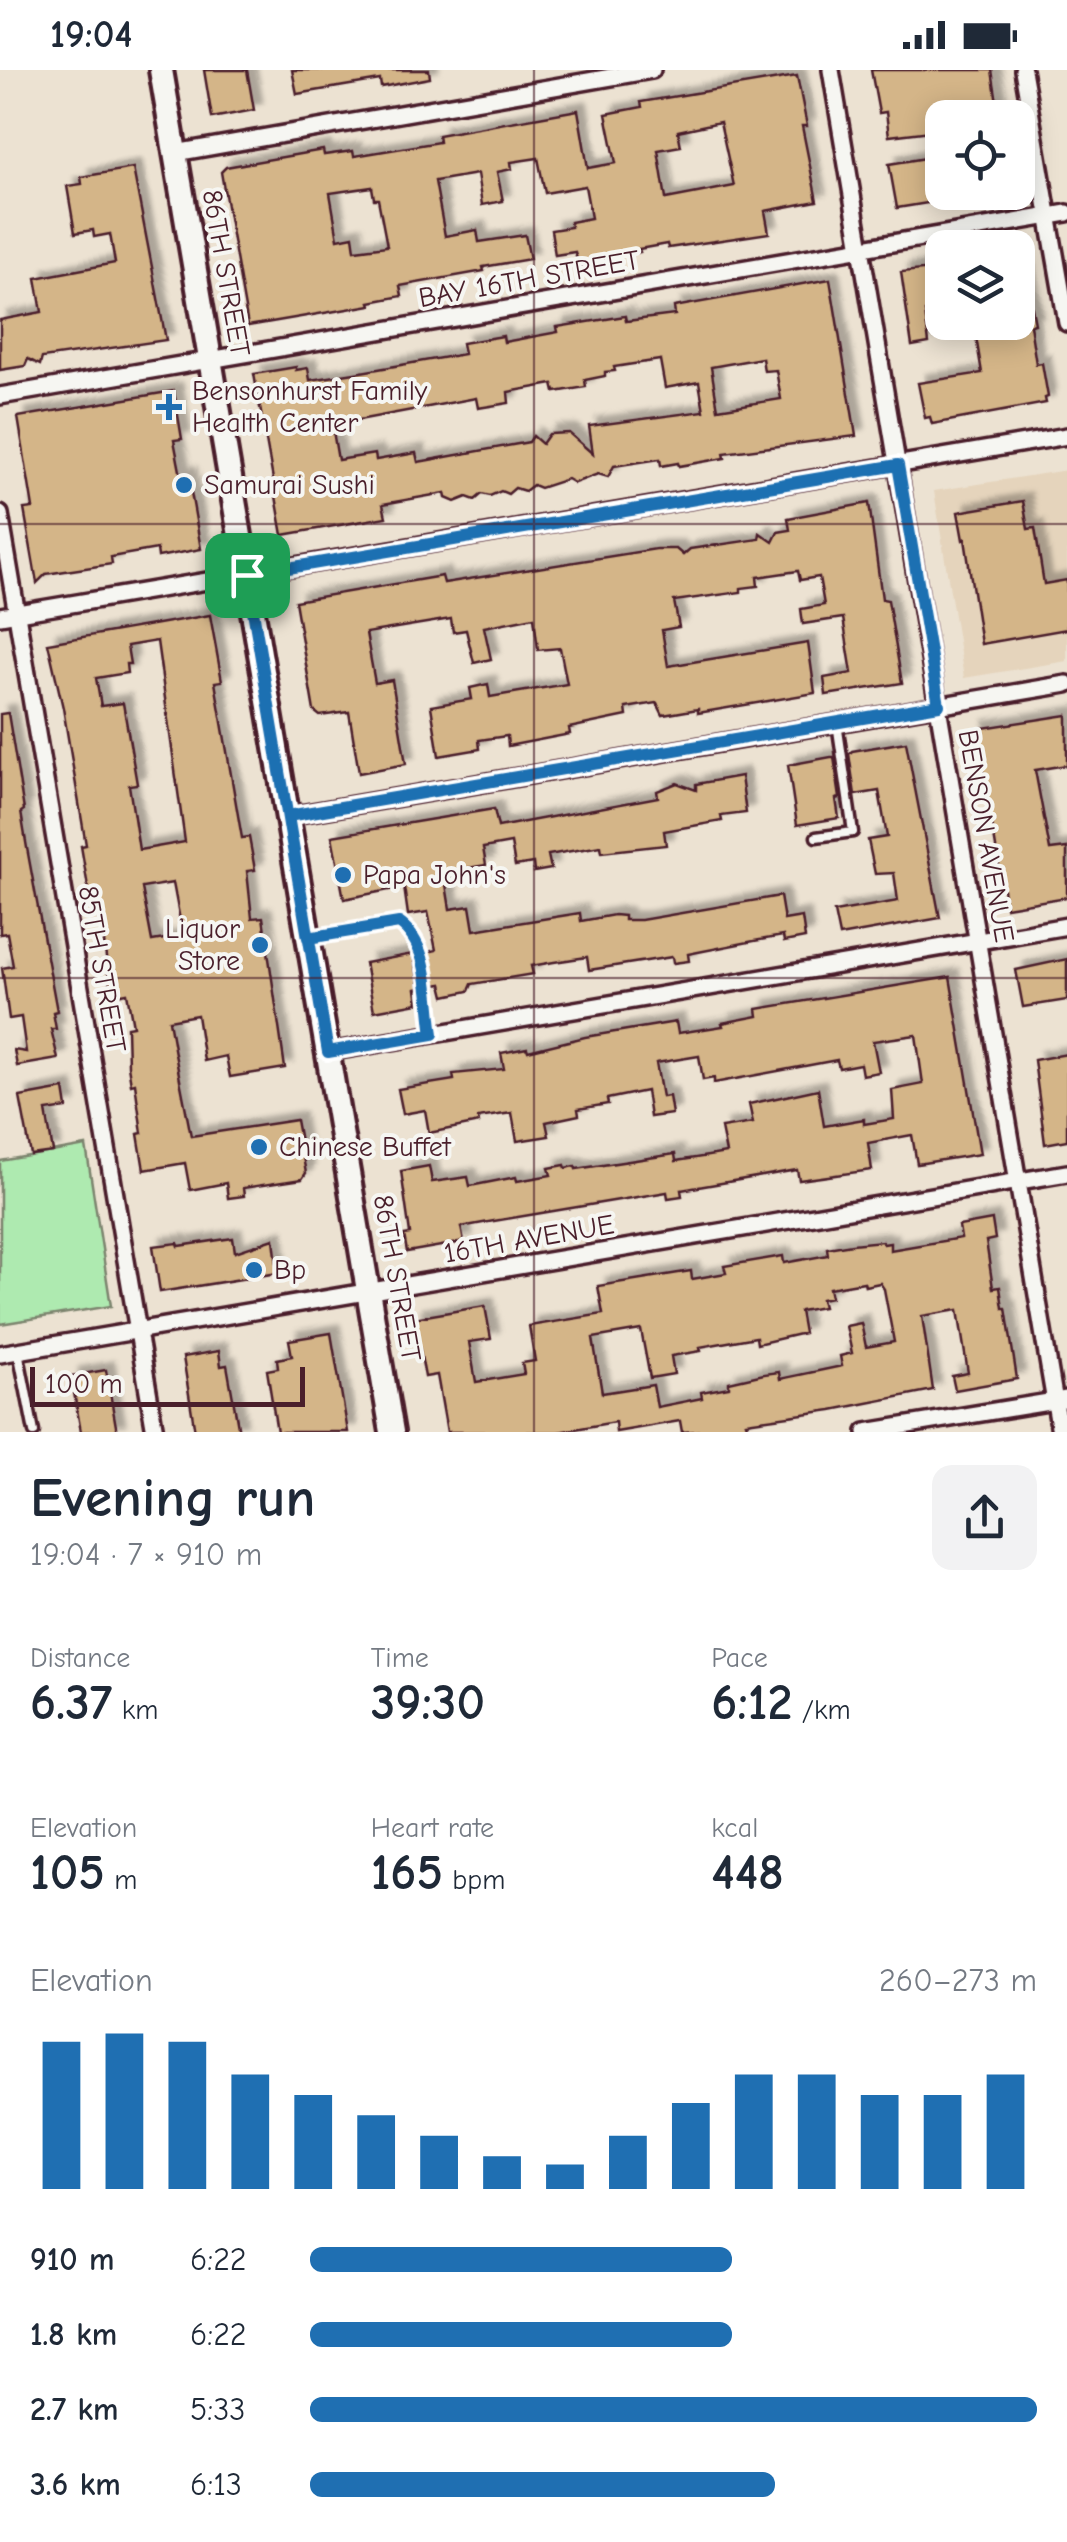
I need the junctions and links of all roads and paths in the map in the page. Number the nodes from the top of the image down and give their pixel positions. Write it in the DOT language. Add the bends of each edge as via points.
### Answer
graph roads {
  1 [pos="161,70"];
  2 [pos="652,70"];
  3 [pos="832,70"];
  4 [pos="1023,70"];
  5 [pos="176,153"];
  6 [pos="1067,213"];
  7 [pos="1048,216"];
  8 [pos="862,248"];
  9 [pos="1067,323"];
  10 [pos="210,358"];
  11 [pos="0,396"];
  12 [pos="1067,436"];
  13 [pos="898,465"];
  14 [pos="0,514"];
  15 [pos="247,575"];
  16 [pos="17,613"];
  17 [pos="0,616"];
  18 [pos="1067,684"];
  19 [pos="939,705"];
  20 [pos="836,723"];
  21 [pos="288,816"];
  22 [pos="816,837"];
  23 [pos="1067,926"];
  24 [pos="308,938"];
  25 [pos="978,941"];
  26 [pos="433,1034"];
  27 [pos="328,1052"];
  28 [pos="1067,1173"];
  29 [pos="1020,1181"];
  30 [pos="368,1291"];
  31 [pos="138,1330"];
  32 [pos="18,1351"];
  33 [pos="0,1354"];
  34 [pos="1061,1400"];
  35 [pos="34,1432"];
  36 [pos="155,1432"];
  37 [pos="392,1432"];
  38 [pos="866,1432"];
  39 [pos="1060,1432"];
  1 -- 5 [label="main road, 86TH STREET"];
  2 -- 5 [label="street"];
  3 -- 8 [label="street, BENSON AVENUE"];
  4 -- 7 [label="street"];
  5 -- 10 [label="main road, 86TH STREET"];
  6 -- 7 [label="street, BAY 16TH STREET"];
  7 -- 8 [label="street, BAY 16TH STREET"];
  7 -- 9 [label="street"];
  8 -- 10 [label="street, BAY 16TH STREET"];
  8 -- 13 [label="street, BENSON AVENUE"];
  10 -- 11 [label="street, BAY 16TH STREET"];
  10 -- 15 [label="main road, 86TH STREET"];
  12 -- 13 [label="street"];
  13 -- 15 [label="street"];
  13 -- 19 [label="street, BENSON AVENUE"];
  14 -- 16 [label="street, 85TH STREET"];
  15 -- 16 [label="street"];
  15 -- 21 [label="main road, 86TH STREET"];
  16 -- 17 [label="street"];
  16 -- 31 [label="street, 85TH STREET"];
  18 -- 19 [label="street"];
  19 -- 20 [label="street"];
  19 -- 25 [label="street, BENSON AVENUE"];
  20 -- 21 [label="street"];
  20 -- 22 [label="lane" via="853,832"];
  21 -- 24 [label="main road, 86TH STREET"];
  23 -- 25 [label="street"];
  24 -- 26 [label="lane" via="399,923 410,930 420,946"];
  24 -- 27 [label="main road, 86TH STREET"];
  25 -- 26 [label="street"];
  25 -- 29 [label="street, BENSON AVENUE"];
  26 -- 27 [label="street"];
  27 -- 30 [label="main road, 86TH STREET"];
  28 -- 29 [label="street, 16TH AVENUE"];
  29 -- 30 [label="street, 16TH AVENUE"];
  29 -- 34 [label="street, BENSON AVENUE"];
  30 -- 31 [label="street, 16TH AVENUE"];
  30 -- 37 [label="main road, 86TH STREET"];
  31 -- 32 [label="street, 16TH AVENUE"];
  31 -- 36 [label="street, 85TH STREET"];
  32 -- 33 [label="street, 16TH AVENUE"];
  32 -- 35 [label="lane"];
  34 -- 38 [label="street"];
  34 -- 39 [label="street, BENSON AVENUE"];
}
